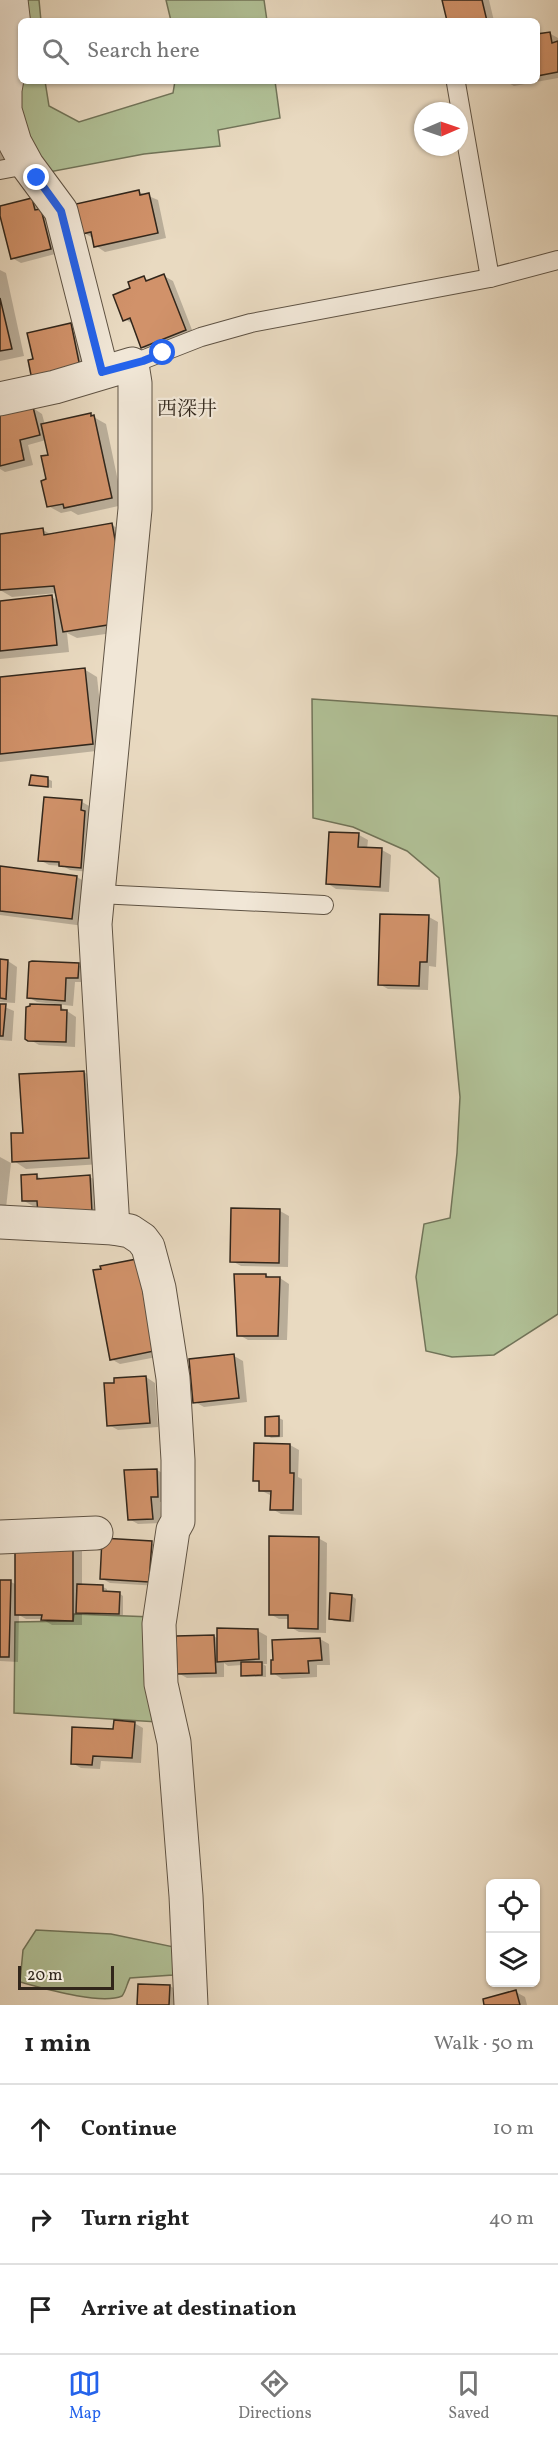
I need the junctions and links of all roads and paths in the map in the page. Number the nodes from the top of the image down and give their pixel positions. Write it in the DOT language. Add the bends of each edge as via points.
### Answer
graph roads {
  1 [pos="11,0"];
  2 [pos="456,84"];
  3 [pos="13,168"];
  4 [pos="558,260"];
  5 [pos="490,278"];
  6 [pos="117,368"];
  7 [pos="0,399"];
  8 [pos="98,894"];
  9 [pos="324,905"];
  10 [pos="0,1222"];
  11 [pos="113,1228"];
  12 [pos="96,1533"];
  13 [pos="0,1537"];
  14 [pos="190,2005"];
  1 -- 3 [label="street" via="15,34 5,110 15,143"];
  2 -- 5 [label="lane"];
  3 -- 6 [label="street" via="61,211"];
  4 -- 5 [label="lane"];
  5 -- 6 [label="lane" via="250,323"];
  6 -- 7 [label="street"];
  6 -- 8 [label="street" via="135,382 135,509"];
  8 -- 9 [label="lane"];
  8 -- 11 [label="street" via="95,924"];
  10 -- 11 [label="street"];
  11 -- 14 [label="street" via="130,1231 148,1248 159,1288 173,1378 178,1521 172,1530 159,1624 160,1664 175,1754"];
  12 -- 13 [label="street"];
}
